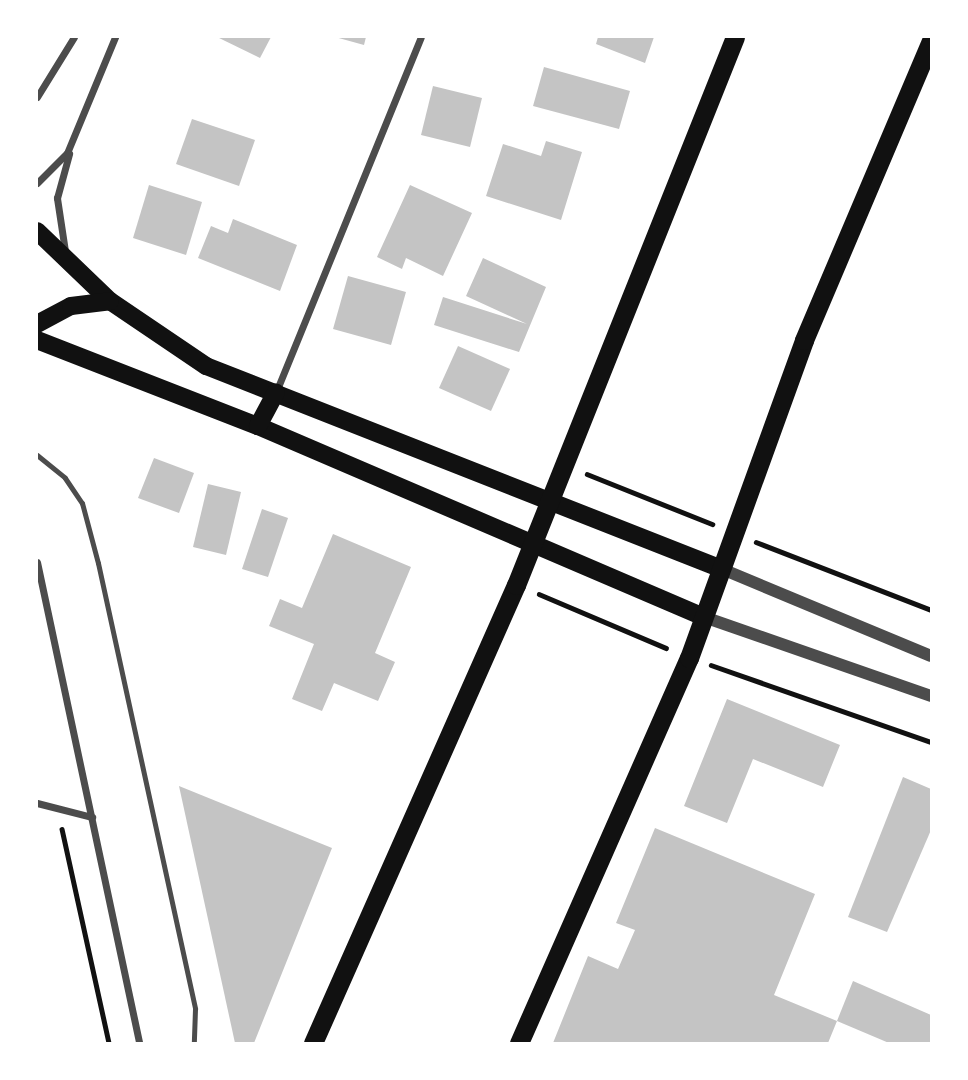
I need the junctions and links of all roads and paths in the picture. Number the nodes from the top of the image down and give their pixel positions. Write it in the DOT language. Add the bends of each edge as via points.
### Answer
graph roads {
  1 [pos="74,37"];
  2 [pos="116,37"];
  3 [pos="421,37"];
  4 [pos="735,37"];
  5 [pos="931,41"];
  6 [pos="37,97"];
  7 [pos="79,127"];
  8 [pos="37,183"];
  9 [pos="37,231"];
  10 [pos="78,273"];
  11 [pos="110,301"];
  12 [pos="37,324"];
  13 [pos="37,340"];
  14 [pos="276,392"];
  15 [pos="258,426"];
  16 [pos="37,455"];
  17 [pos="560,463"];
  18 [pos="547,502"];
  19 [pos="735,534"];
  20 [pos="531,547"];
  21 [pos="37,562"];
  22 [pos="722,569"];
  23 [pos="516,584"];
  24 [pos="931,610"];
  25 [pos="704,617"];
  26 [pos="931,656"];
  27 [pos="689,658"];
  28 [pos="931,696"];
  29 [pos="931,742"];
  30 [pos="37,803"];
  31 [pos="57,808"];
  32 [pos="92,817"];
  33 [pos="109,1043"];
  34 [pos="139,1043"];
  35 [pos="194,1043"];
  36 [pos="313,1043"];
  37 [pos="519,1043"];
  1 -- 6 [label="street"];
  2 -- 7 [label="street"];
  3 -- 14 [label="street"];
  4 -- 17 [label="highway"];
  5 -- 19 [label="highway" via="804,340"];
  7 -- 8 [label="street" via="67,153"];
  7 -- 10 [label="street" via="57,212"];
  9 -- 10 [label="main road"];
  10 -- 11 [label="main road"];
  11 -- 12 [label="main road" via="71,306"];
  11 -- 14 [label="main road" via="184,354"];
  13 -- 15 [label="main road"];
  14 -- 15 [label="main road"];
  14 -- 18 [label="main road"];
  15 -- 20 [label="main road"];
  16 -- 35 [label="lane" via="65,478 82,503 195,1009"];
  17 -- 18 [label="highway"];
  17 -- 19 [label="path"];
  18 -- 20 [label="highway"];
  18 -- 22 [label="main road"];
  19 -- 22 [label="highway"];
  19 -- 24 [label="path"];
  20 -- 23 [label="highway"];
  20 -- 25 [label="main road"];
  21 -- 32 [label="street"];
  22 -- 25 [label="highway"];
  22 -- 26 [label="street"];
  23 -- 27 [label="path"];
  23 -- 36 [label="highway"];
  25 -- 27 [label="highway"];
  25 -- 28 [label="street"];
  27 -- 29 [label="path"];
  27 -- 37 [label="highway"];
  30 -- 31 [label="street"];
  31 -- 32 [label="street"];
  31 -- 33 [label="path"];
  32 -- 34 [label="street"];
}
